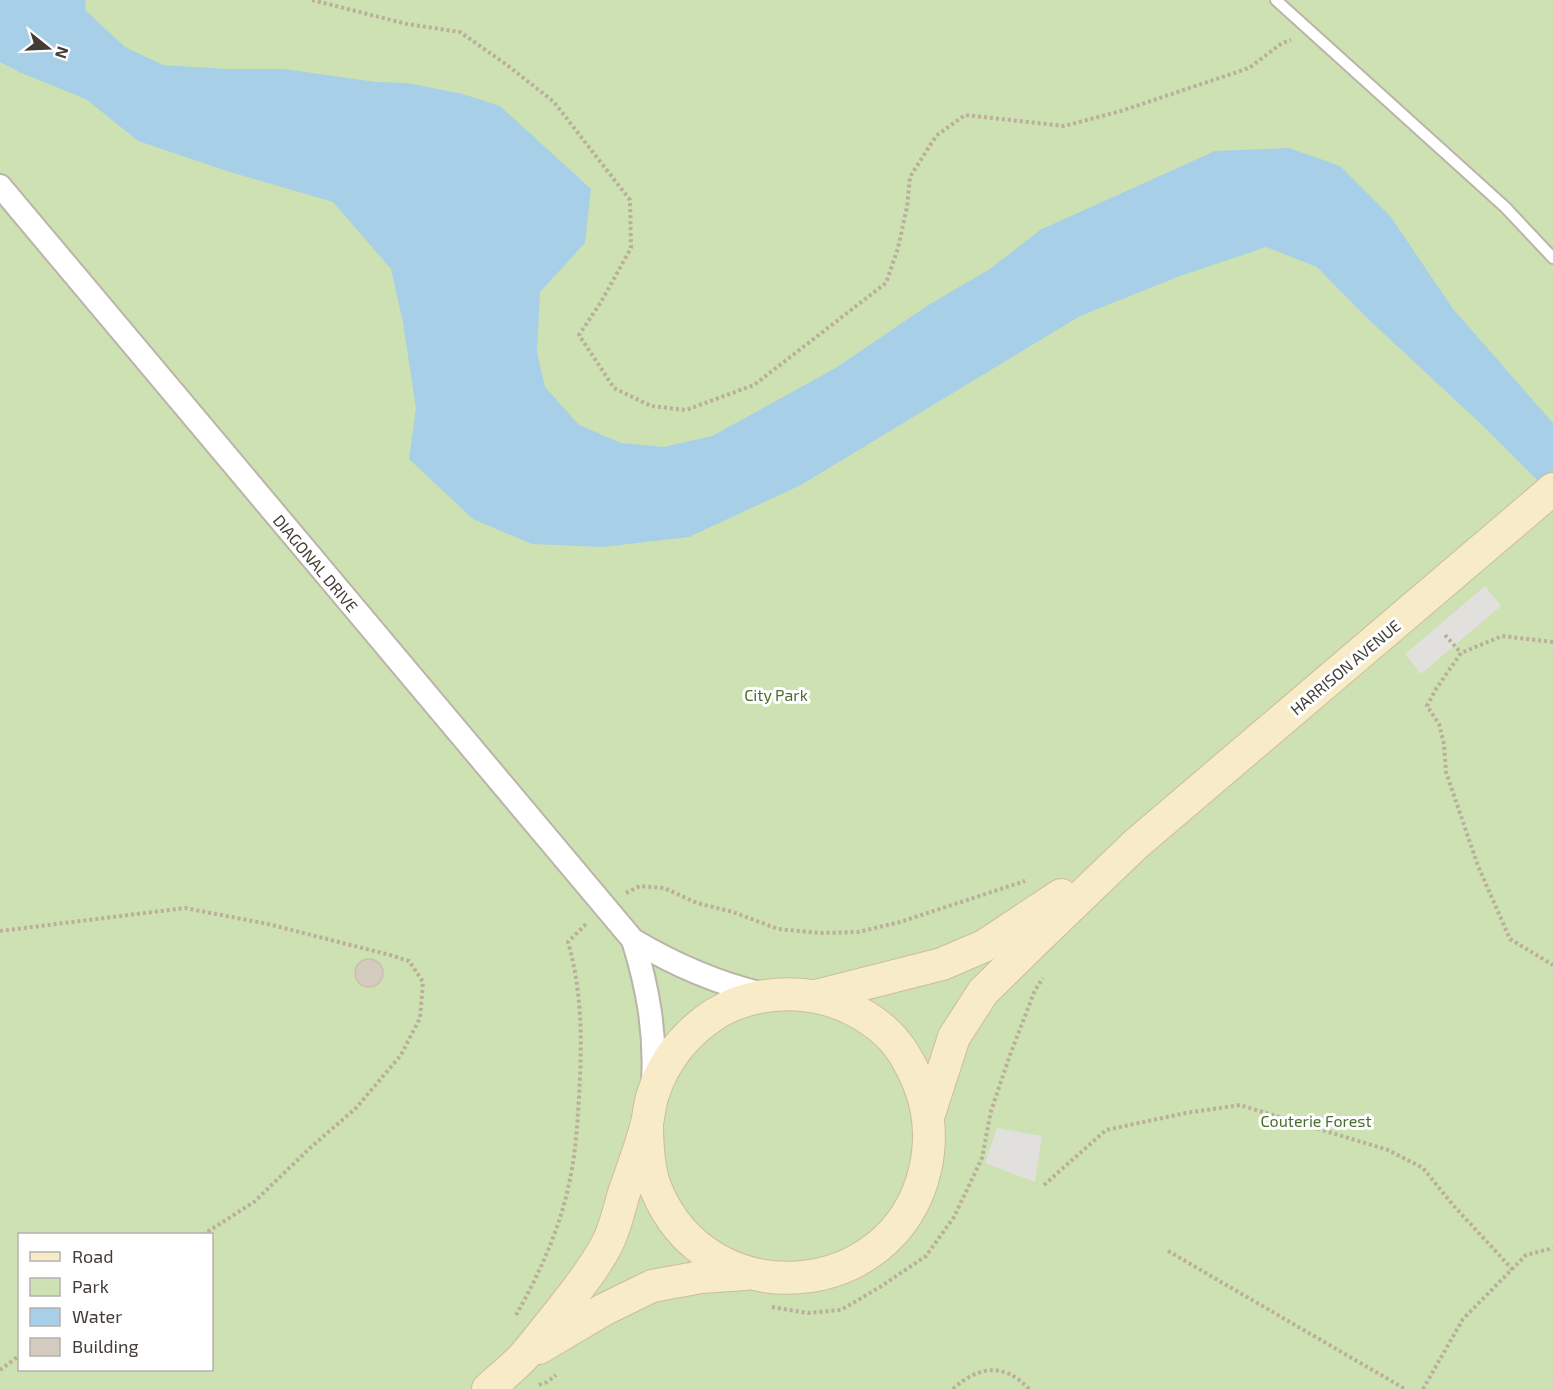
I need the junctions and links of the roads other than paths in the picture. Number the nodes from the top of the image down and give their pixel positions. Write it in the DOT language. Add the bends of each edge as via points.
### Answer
graph roads {
  1 [pos="1276,0"];
  2 [pos="0,186"];
  3 [pos="1553,258"];
  4 [pos="1553,489"];
  5 [pos="1137,844"];
  6 [pos="633,940"];
  7 [pos="767,995"];
  8 [pos="815,996"];
  9 [pos="650,1109"];
  10 [pos="928,1114"];
  11 [pos="750,1274"];
  12 [pos="523,1358"];
  13 [pos="488,1389"];
  1 -- 3 [label="lane" via="1505,207"];
  2 -- 6 [label="street, DIAGONAL DRIVE"];
  4 -- 5 [label="street, HARRISON AVENUE"];
  5 -- 8 [label="street, HARRISON AVENUE" via="984,946 942,964"];
  5 -- 10 [label="street, HARRISON AVENUE" via="983,992 954,1037"];
  6 -- 7 [label="street, DIAGONAL DRIVE" via="704,977"];
  6 -- 9 [label="street, DIAGONAL DRIVE" via="653,1023"];
  7 -- 8 [label="street, HARRISON AVENUE"];
  7 -- 9 [label="street, HARRISON AVENUE" via="722,1010 681,1043 664,1068"];
  8 -- 10 [label="street, HARRISON AVENUE" via="848,1007 877,1025 902,1050 919,1080"];
  9 -- 11 [label="street, HARRISON AVENUE" via="648,1157 656,1188 671,1218 693,1242 720,1262"];
  9 -- 12 [label="street, HARRISON AVENUE" via="609,1241 592,1271"];
  10 -- 11 [label="street, HARRISON AVENUE" via="929,1152 921,1186 905,1217 881,1244 853,1263 819,1275 785,1279"];
  11 -- 12 [label="street, HARRISON AVENUE" via="700,1277 652,1286"];
  12 -- 13 [label="street, HARRISON AVENUE"];
}
